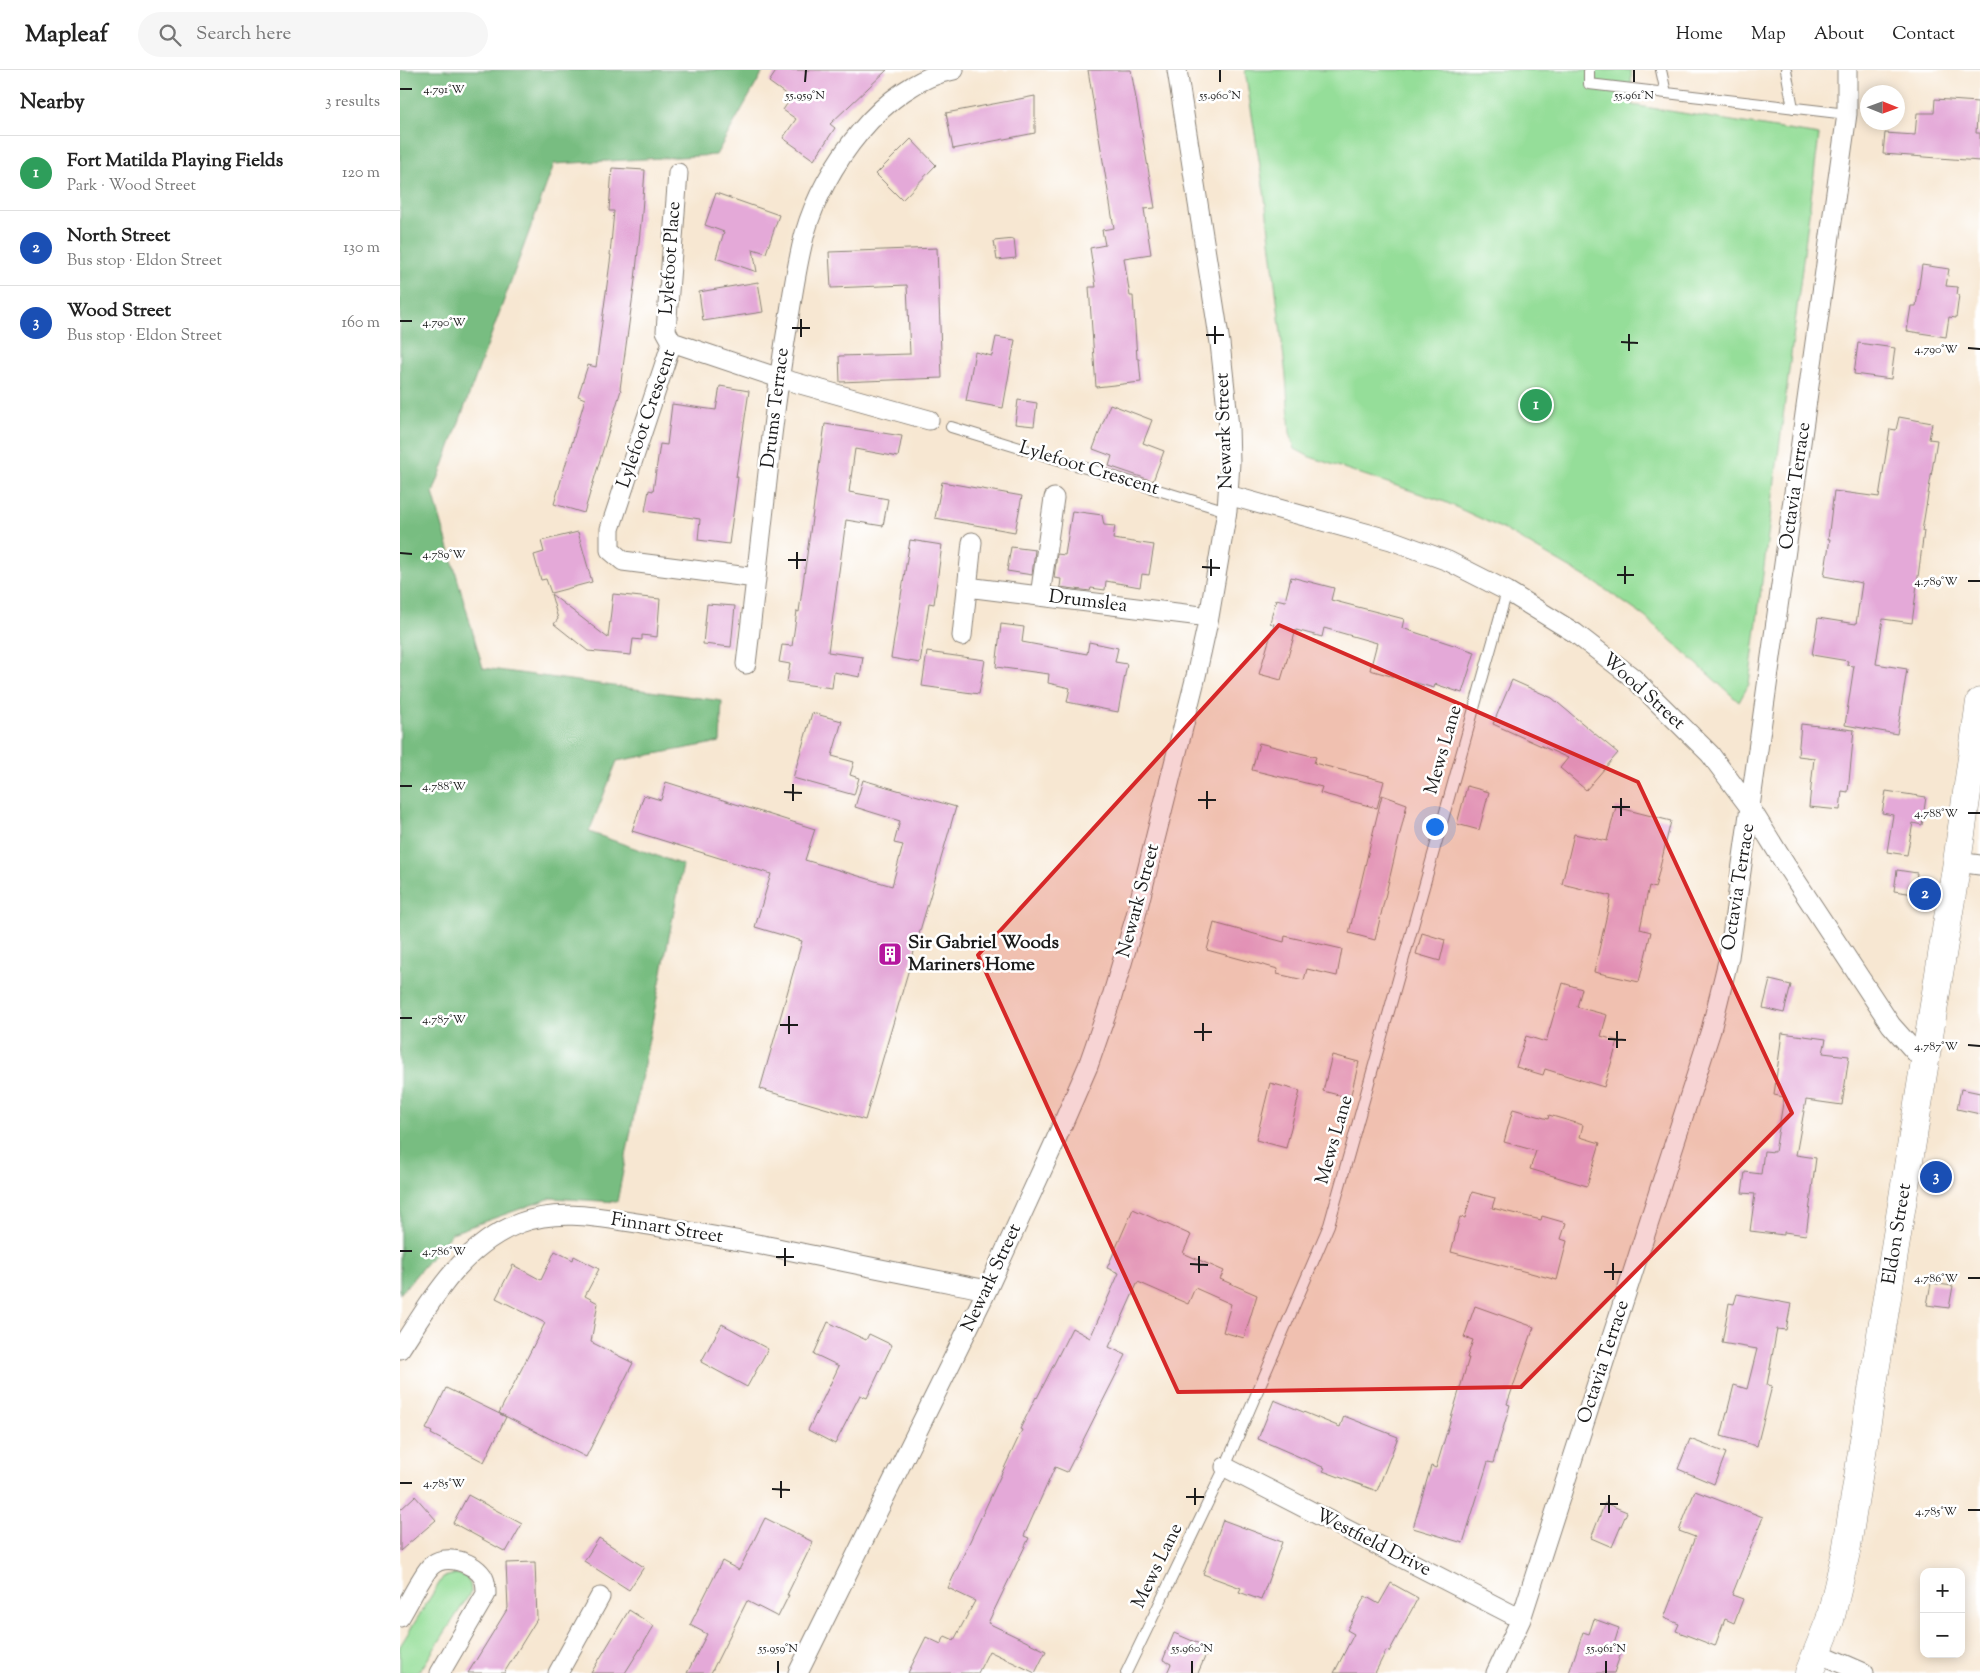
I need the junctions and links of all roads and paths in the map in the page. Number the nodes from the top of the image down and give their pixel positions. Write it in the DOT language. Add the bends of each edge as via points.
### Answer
graph roads {
  1 [pos="1178,70"];
  2 [pos="1589,70"];
  3 [pos="1661,70"];
  4 [pos="1786,70"];
  5 [pos="1847,70"];
  6 [pos="945,71"];
  7 [pos="1666,93"];
  8 [pos="1793,108"];
  9 [pos="1847,114"];
  10 [pos="678,173"];
  11 [pos="672,342"];
  12 [pos="779,378"];
  13 [pos="929,420"];
  14 [pos="951,427"];
  15 [pos="1054,498"];
  16 [pos="1227,503"];
  17 [pos="972,542"];
  18 [pos="756,578"];
  19 [pos="967,587"];
  20 [pos="1507,591"];
  21 [pos="1040,596"];
  22 [pos="1209,617"];
  23 [pos="962,636"];
  24 [pos="746,664"];
  25 [pos="1980,702"];
  26 [pos="1751,809"];
  27 [pos="1968,863"];
  28 [pos="1924,1062"];
  29 [pos="987,1290"];
  30 [pos="400,1349"];
  31 [pos="1225,1467"];
  32 [pos="600,1596"];
  33 [pos="400,1617"];
  34 [pos="1521,1619"];
  35 [pos="1814,1663"];
  36 [pos="440,1673"];
  37 [pos="558,1673"];
  38 [pos="798,1673"];
  39 [pos="1126,1673"];
  40 [pos="1496,1673"];
  41 [pos="1864,1673"];
  1 -- 16 [label="street, Newark Street" via="1220,343 1229,427"];
  2 -- 7 [label="lane" via="1589,84"];
  3 -- 7 [label="lane"];
  4 -- 8 [label="lane"];
  5 -- 9 [label="street, Octavia Terrace"];
  6 -- 12 [label="street, Drums Terrace" via="882,107 850,142 824,186 805,232"];
  7 -- 8 [label="lane"];
  8 -- 9 [label="lane"];
  9 -- 26 [label="street, Octavia Terrace"];
  10 -- 11 [label="street, Lylefoot Place" via="666,331"];
  11 -- 12 [label="street, Lylefoot Crescent"];
  11 -- 18 [label="street, Lylefoot Crescent" via="610,529 610,550 623,560"];
  12 -- 13 [label="street, Lylefoot Crescent"];
  12 -- 18 [label="street, Drums Terrace"];
  14 -- 16 [label="lane, Lylefoot Crescent"];
  15 -- 21 [label="street"];
  16 -- 20 [label="street, Wood Street" via="1391,540 1448,561"];
  16 -- 22 [label="street, Newark Street"];
  17 -- 19 [label="street"];
  18 -- 24 [label="street, Drums Terrace"];
  19 -- 21 [label="street, Drumslea"];
  19 -- 23 [label="street"];
  20 -- 26 [label="street, Wood Street" via="1574,633 1632,677 1710,754"];
  20 -- 31 [label="lane, Mews Lane" via="1329,1225"];
  21 -- 22 [label="street, Drumslea"];
  22 -- 29 [label="street, Newark Street" via="1172,777 1111,1000 1088,1066"];
  25 -- 27 [label="main road, Eldon Street"];
  26 -- 28 [label="street, Wood Street" via="1891,1025"];
  26 -- 34 [label="street, Octavia Terrace" via="1729,957 1710,1030"];
  27 -- 28 [label="main road, Eldon Street"];
  28 -- 35 [label="main road, Eldon Street" via="1846,1552 1830,1620"];
  29 -- 30 [label="street, Finnart Street" via="692,1232 583,1215 560,1215 520,1223 476,1250 452,1272"];
  29 -- 38 [label="street, Newark Street"];
  31 -- 34 [label="street, Westfield Drive"];
  31 -- 39 [label="lane, Mews Lane"];
  32 -- 37 [label="street"];
  33 -- 36 [label="street" via="431,1566 440,1561 464,1561 475,1567 485,1579 486,1594"];
  34 -- 40 [label="street, Octavia Terrace"];
  35 -- 41 [label="street"];
}
